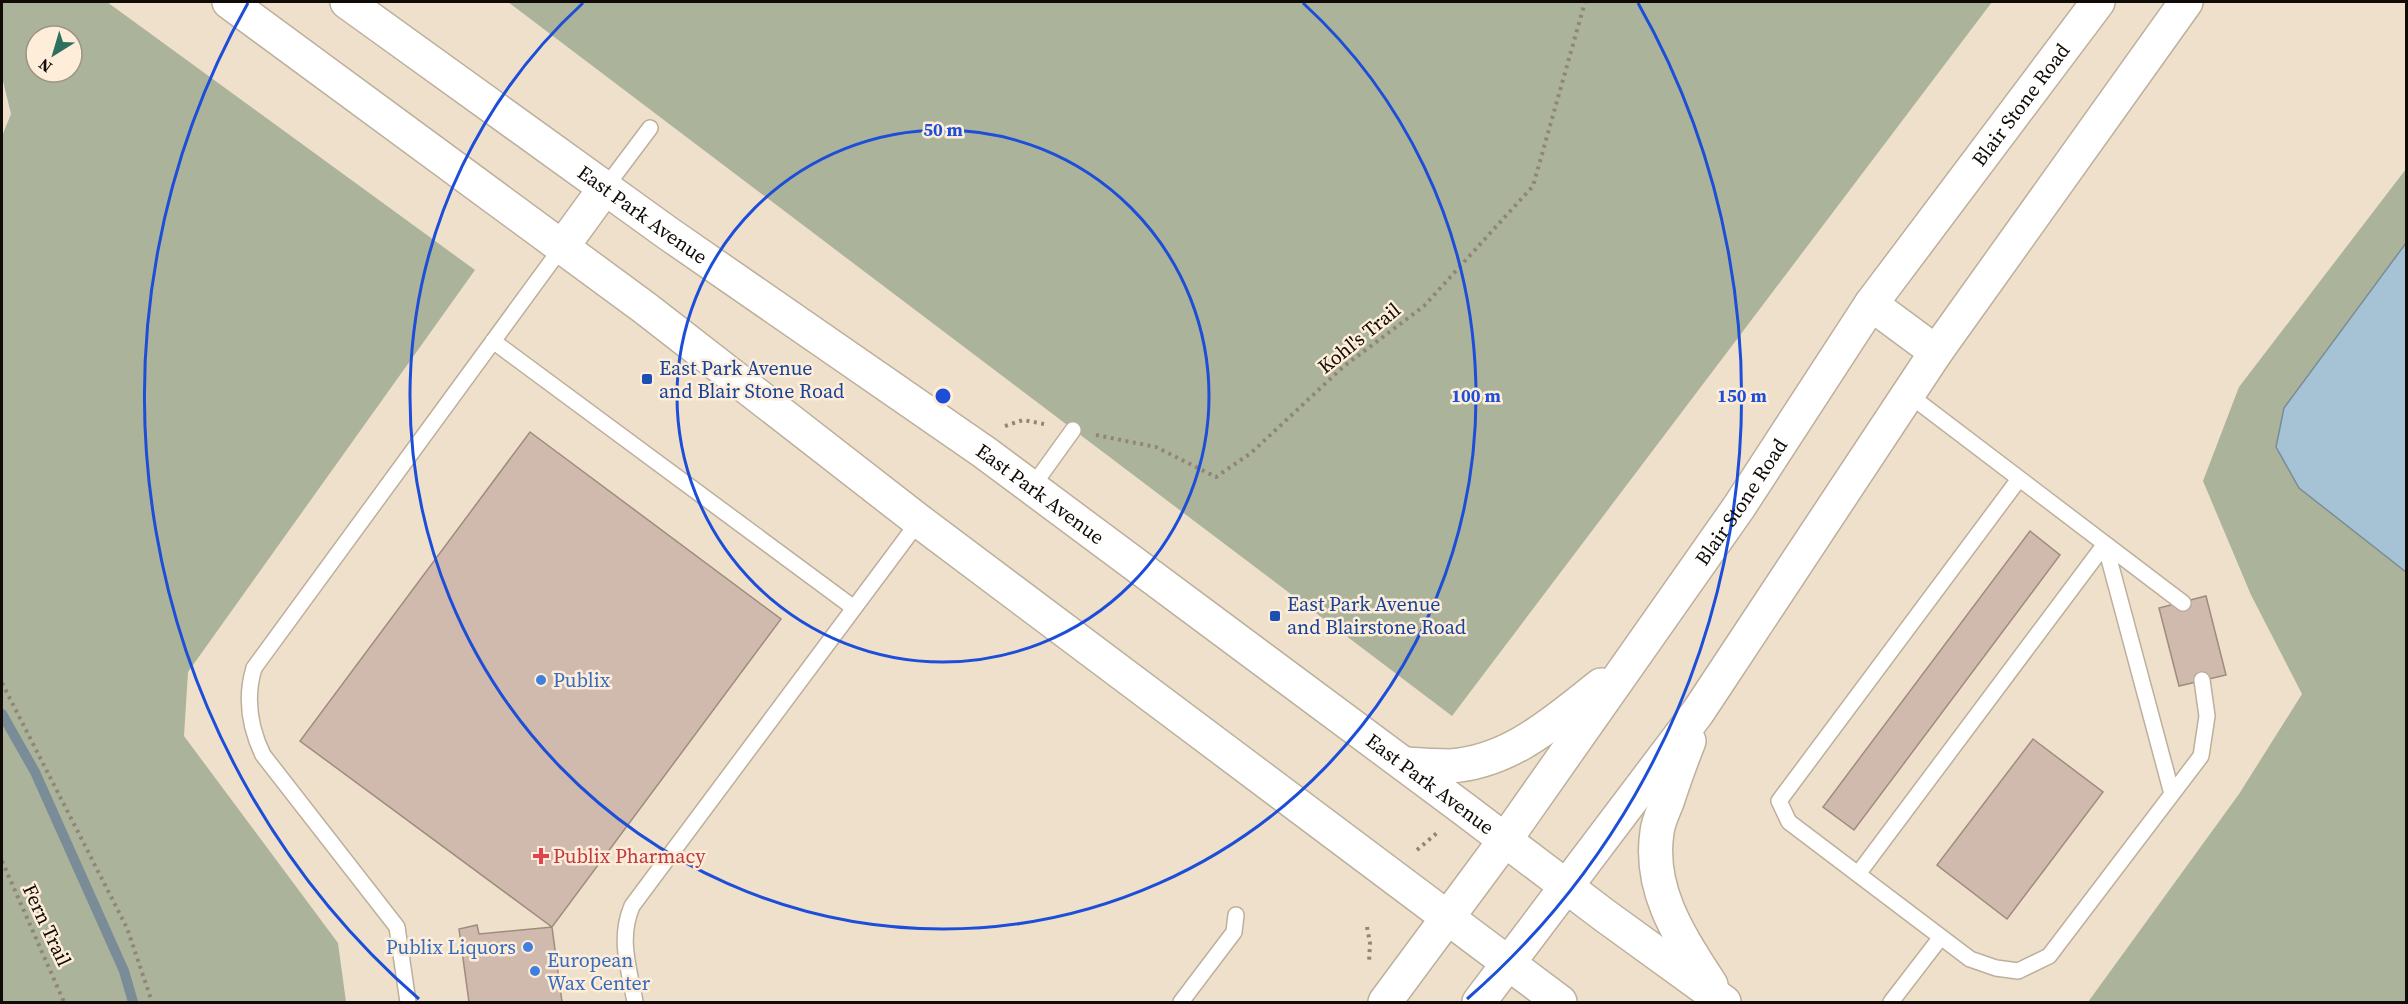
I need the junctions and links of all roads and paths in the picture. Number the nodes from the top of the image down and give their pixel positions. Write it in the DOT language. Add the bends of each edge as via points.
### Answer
graph roads {
  1 [pos="229,2"];
  2 [pos="347,2"];
  3 [pos="1585,2"];
  4 [pos="2098,2"];
  5 [pos="2186,2"];
  6 [pos="650,128"];
  7 [pos="605,188"];
  8 [pos="562,247"];
  9 [pos="1871,304"];
  10 [pos="493,341"];
  11 [pos="1936,352"];
  12 [pos="1908,394"];
  13 [pos="1002,427"];
  14 [pos="1073,430"];
  15 [pos="2019,479"];
  16 [pos="1032,487"];
  17 [pos="919,521"];
  18 [pos="2105,544"];
  19 [pos="2183,603"];
  20 [pos="854,608"];
  21 [pos="1629,664"];
  22 [pos="2202,680"];
  23 [pos="2,682"];
  24 [pos="1700,708"];
  25 [pos="1404,764"];
  26 [pos="2172,794"];
  27 [pos="1441,830"];
  28 [pos="1505,840"];
  29 [pos="1417,850"];
  30 [pos="2,861"];
  31 [pos="1858,874"];
  32 [pos="1566,886"];
  33 [pos="1236,915"];
  34 [pos="1448,918"];
  35 [pos="1367,927"];
  36 [pos="1941,937"];
  37 [pos="1507,964"];
  38 [pos="1366,969"];
  39 [pos="1722,1001"];
  40 [pos="64,1002"];
  41 [pos="152,1002"];
  42 [pos="408,1002"];
  43 [pos="635,1002"];
  44 [pos="1181,1002"];
  45 [pos="1385,1002"];
  46 [pos="1479,1002"];
  47 [pos="1560,1002"];
  48 [pos="1891,1002"];
  1 -- 8 [label="main road"];
  2 -- 7 [label="main road, East Park Avenue"];
  3 -- 14 [label="path, Kohl's Trail" via="1533,186 1424,306 1343,367 1251,453 1216,477 1156,447"];
  4 -- 9 [label="main road, Blair Stone Road"];
  5 -- 11 [label="main road"];
  6 -- 7 [label="lane"];
  7 -- 8 [label="main road"];
  7 -- 16 [label="main road, East Park Avenue"];
  8 -- 10 [label="lane"];
  8 -- 17 [label="main road"];
  9 -- 11 [label="main road"];
  9 -- 21 [label="main road, Blair Stone Road" via="1739,507"];
  10 -- 20 [label="lane"];
  10 -- 42 [label="lane" via="254,668 248,687 255,740 263,754 397,927"];
  11 -- 12 [label="main road"];
  12 -- 15 [label="lane"];
  12 -- 24 [label="main road"];
  13 -- 14 [label="path, Kohl's Trail" via="1023,420"];
  14 -- 16 [label="lane"];
  15 -- 18 [label="lane"];
  15 -- 31 [label="lane" via="1779,801 1789,822"];
  16 -- 25 [label="main road, East Park Avenue"];
  17 -- 20 [label="lane"];
  17 -- 34 [label="main road"];
  18 -- 19 [label="lane"];
  18 -- 26 [label="lane"];
  18 -- 31 [label="lane"];
  20 -- 43 [label="lane" via="632,906 624,941"];
  21 -- 25 [label="main road" via="1534,737 1500,755 1450,766"];
  21 -- 28 [label="main road, Blair Stone Road"];
  22 -- 26 [label="lane" via="2207,716 2201,756"];
  23 -- 41 [label="path" via="127,928"];
  24 -- 32 [label="main road"];
  24 -- 39 [label="main road" via="1657,830 1655,854 1658,885 1676,930"];
  25 -- 28 [label="main road, East Park Avenue"];
  26 -- 36 [label="lane" via="2049,956 2018,971 1996,968 1970,959"];
  27 -- 29 [label="path"];
  28 -- 32 [label="main road, East Park Avenue"];
  28 -- 34 [label="main road, Blair Stone Road"];
  30 -- 40 [label="path, Fern Trail"];
  31 -- 36 [label="lane"];
  32 -- 37 [label="main road"];
  32 -- 39 [label="main road, East Park Avenue"];
  33 -- 44 [label="lane" via="1234,932"];
  34 -- 37 [label="main road"];
  34 -- 45 [label="main road, Blair Stone Road"];
  35 -- 38 [label="path" via="1370,961"];
  36 -- 48 [label="lane"];
  37 -- 46 [label="main road"];
  37 -- 47 [label="main road"];
}
